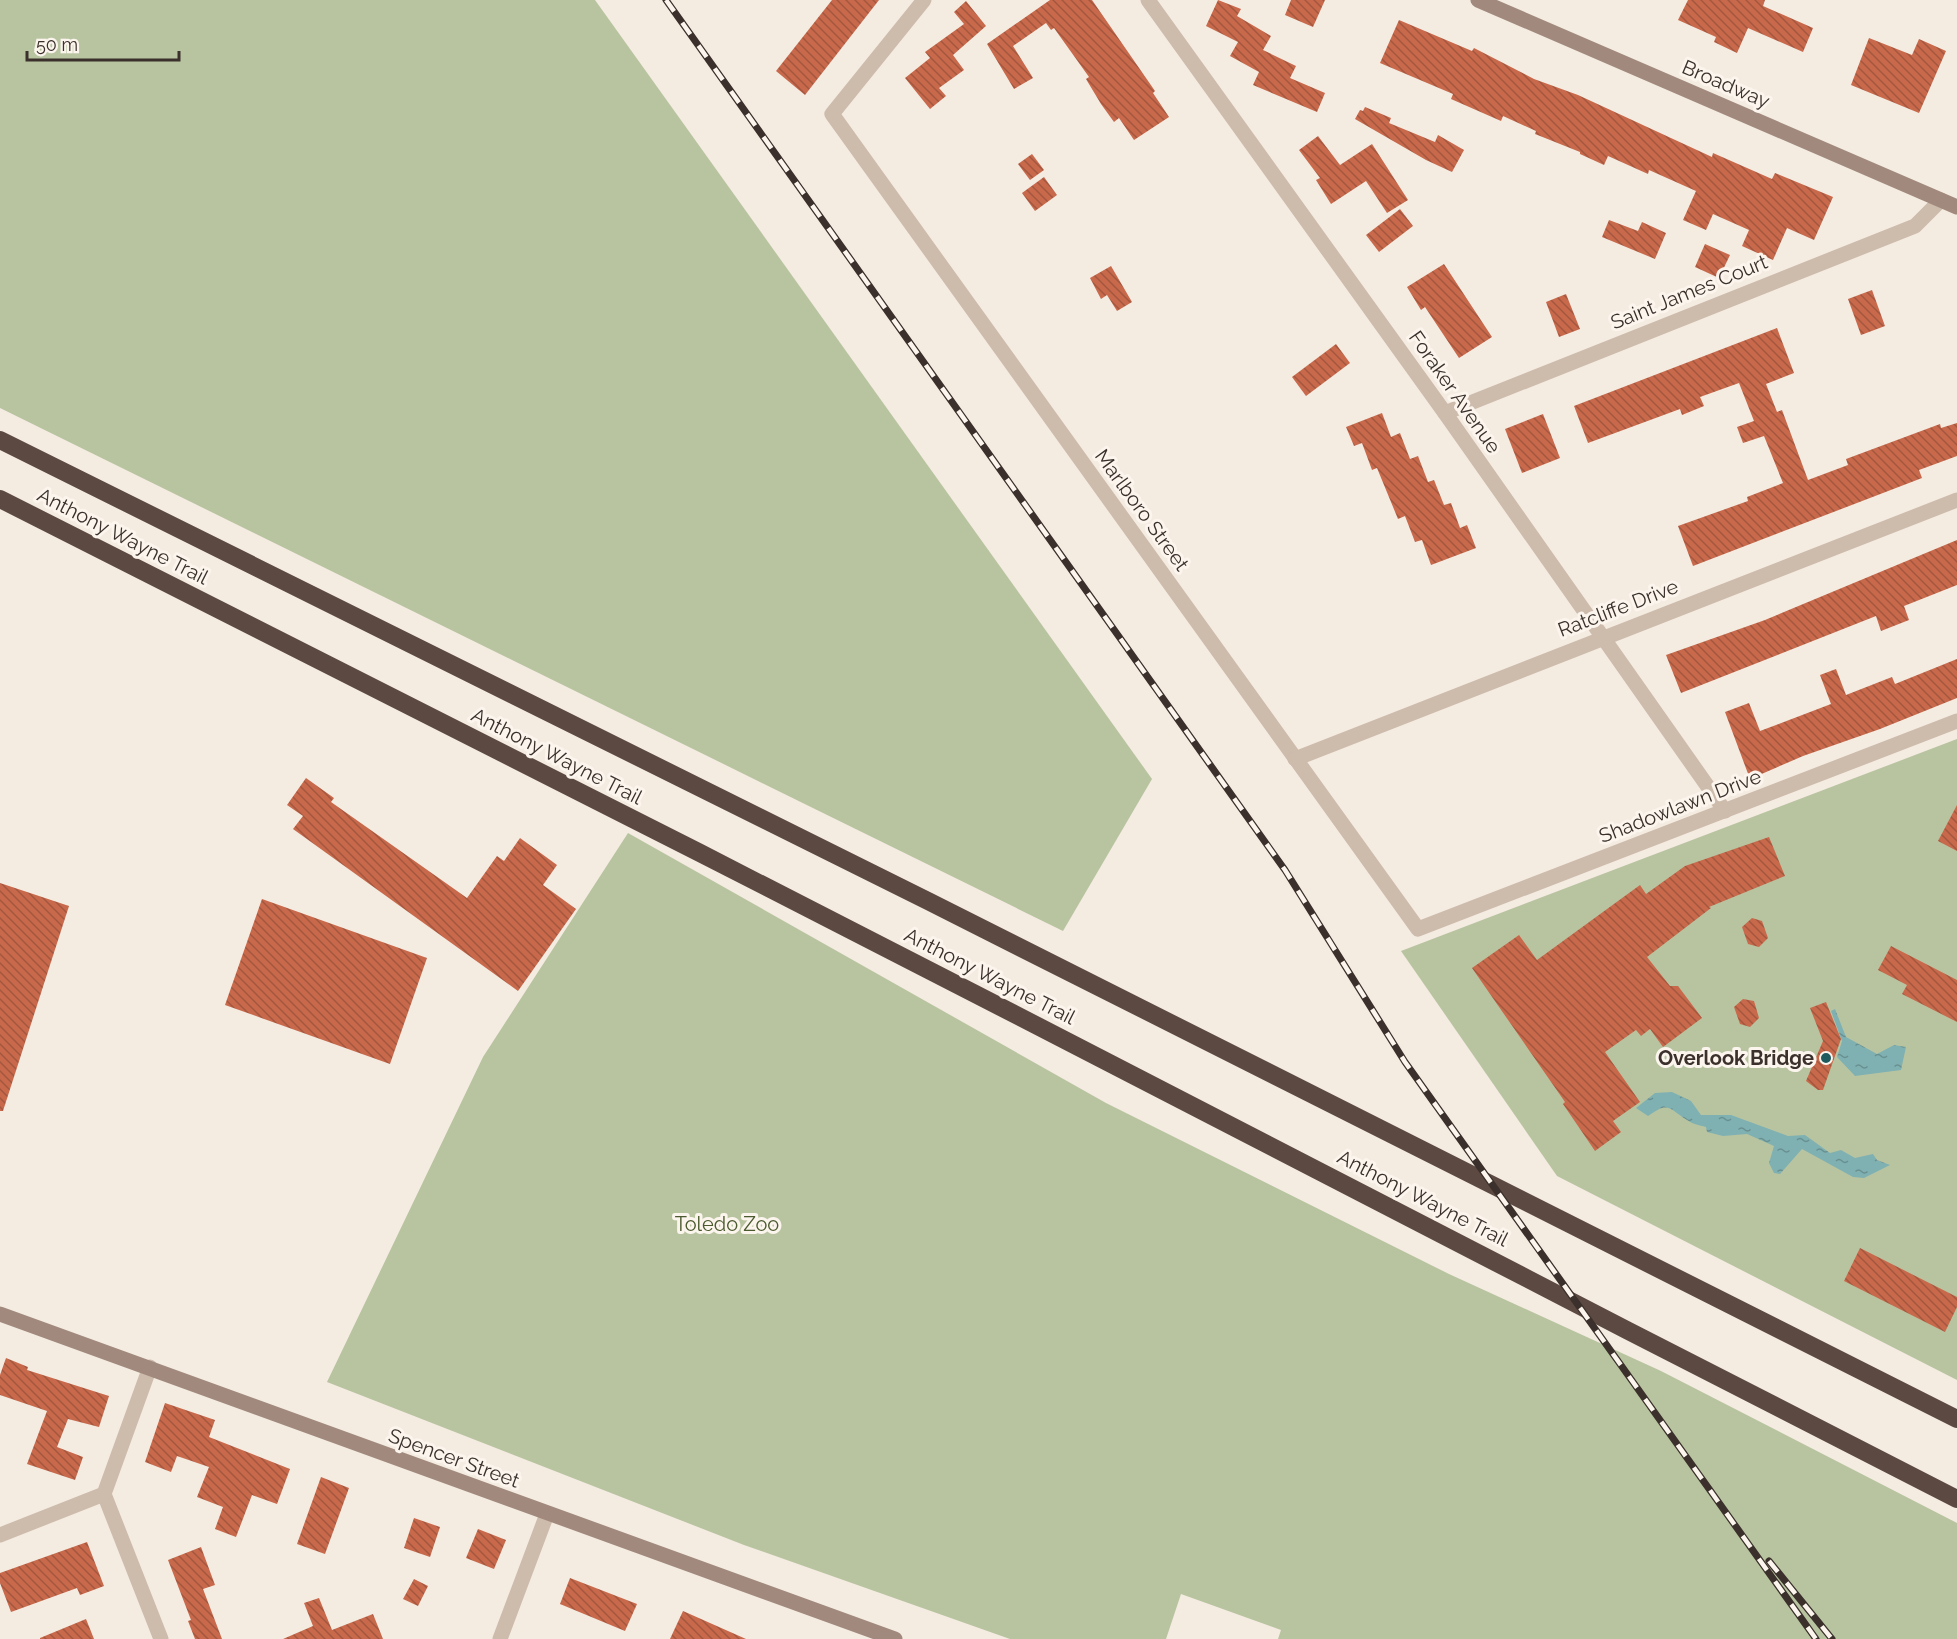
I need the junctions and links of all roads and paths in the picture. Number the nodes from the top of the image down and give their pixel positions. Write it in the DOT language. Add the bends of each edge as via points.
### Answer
graph roads {
  1 [pos="924,0"];
  2 [pos="1148,0"];
  3 [pos="1478,0"];
  4 [pos="1941,200"];
  5 [pos="1957,207"];
  6 [pos="1445,413"];
  7 [pos="0,440"];
  8 [pos="0,499"];
  9 [pos="1957,500"];
  10 [pos="1600,637"];
  11 [pos="1957,721"];
  12 [pos="1295,759"];
  13 [pos="1725,811"];
  14 [pos="1418,930"];
  15 [pos="0,1314"];
  16 [pos="150,1367"];
  17 [pos="1957,1419"];
  18 [pos="104,1494"];
  19 [pos="1957,1499"];
  20 [pos="547,1514"];
  21 [pos="0,1535"];
  22 [pos="162,1639"];
  23 [pos="500,1639"];
  24 [pos="895,1639"];
  1 -- 12 [label="street, Marlboro Street" via="832,114"];
  2 -- 6 [label="street, Foraker Avenue"];
  3 -- 4 [label="street, Broadway"];
  4 -- 5 [label="street, Broadway"];
  4 -- 6 [label="street, Saint James Court" via="1915,226"];
  6 -- 10 [label="street, Foraker Avenue"];
  7 -- 17 [label="highway, Anthony Wayne Trail"];
  8 -- 19 [label="highway, Anthony Wayne Trail" via="1014,1013"];
  9 -- 10 [label="street, Ratcliffe Drive"];
  10 -- 12 [label="street, Ratcliffe Drive"];
  10 -- 13 [label="street, Foraker Avenue"];
  11 -- 13 [label="street, Shadowlawn Drive"];
  12 -- 14 [label="street, Marlboro Street"];
  13 -- 14 [label="street, Shadowlawn Drive"];
  15 -- 16 [label="street, Spencer Street"];
  16 -- 18 [label="street"];
  16 -- 20 [label="street, Spencer Street"];
  18 -- 21 [label="street"];
  18 -- 22 [label="street"];
  20 -- 23 [label="street"];
  20 -- 24 [label="street, Spencer Street"];
}
